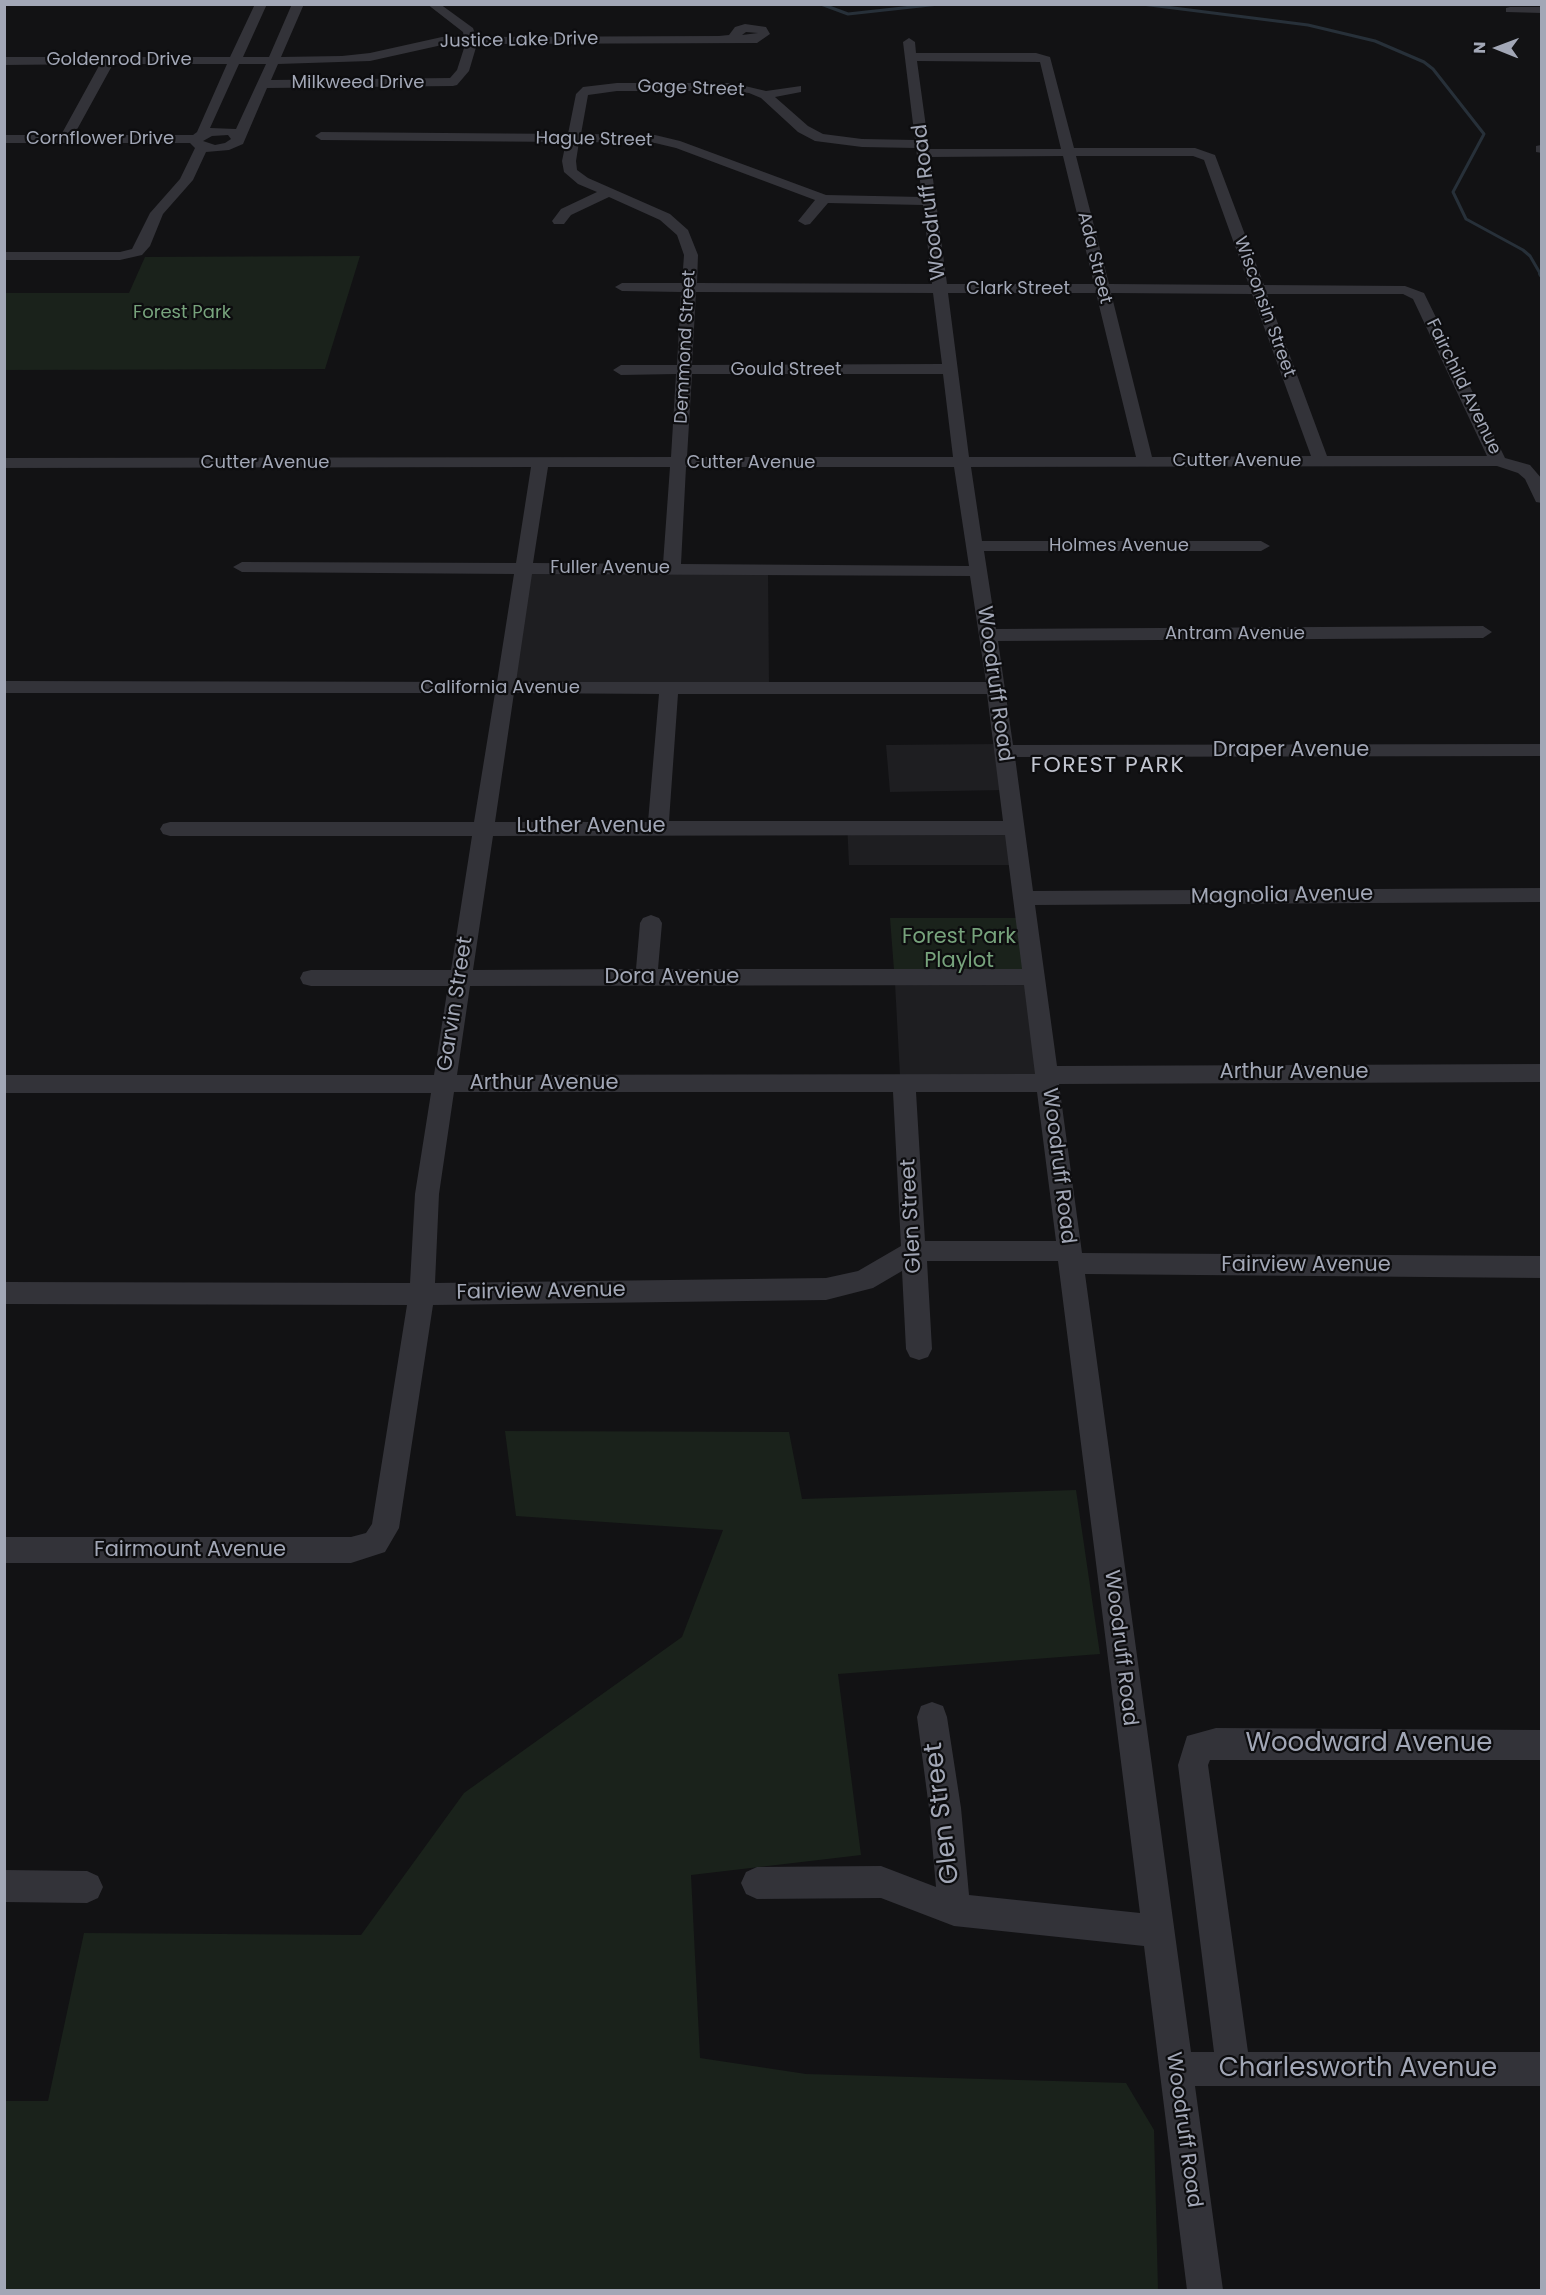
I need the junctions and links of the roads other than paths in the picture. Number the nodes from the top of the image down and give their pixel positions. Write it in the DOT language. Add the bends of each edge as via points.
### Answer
graph roads {
  1 [pos="261,4"];
  2 [pos="298,4"];
  3 [pos="432,4"];
  4 [pos="1510,10"];
  5 [pos="1542,10"];
  6 [pos="733,38"];
  7 [pos="470,39"];
  8 [pos="909,42"];
  9 [pos="912,57"];
  10 [pos="109,60"];
  11 [pos="234,60"];
  12 [pos="274,60"];
  13 [pos="4,61"];
  14 [pos="263,84"];
  15 [pos="797,89"];
  16 [pos="587,90"];
  17 [pos="765,95"];
  18 [pos="321,136"];
  19 [pos="572,138"];
  20 [pos="4,140"];
  21 [pos="65,140"];
  22 [pos="201,140"];
  23 [pos="923,148"];
  24 [pos="1068,152"];
  25 [pos="1205,154"];
  26 [pos="607,193"];
  27 [pos="824,199"];
  28 [pos="930,201"];
  29 [pos="805,220"];
  30 [pos="559,221"];
  31 [pos="4,256"];
  32 [pos="622,287"];
  33 [pos="688,288"];
  34 [pos="1102,289"];
  35 [pos="1257,289"];
  36 [pos="940,290"];
  37 [pos="1414,292"];
  38 [pos="950,369"];
  39 [pos="621,370"];
  40 [pos="684,370"];
  41 [pos="1145,461"];
  42 [pos="1498,461"];
  43 [pos="1321,462"];
  44 [pos="4,463"];
  45 [pos="679,463"];
  46 [pos="962,463"];
  47 [pos="540,464"];
  48 [pos="1542,498"];
  49 [pos="976,546"];
  50 [pos="1261,546"];
  51 [pos="242,567"];
  52 [pos="524,568"];
  53 [pos="672,568"];
  54 [pos="979,571"];
  55 [pos="1484,632"];
  56 [pos="987,636"];
  57 [pos="4,687"];
  58 [pos="669,687"];
  59 [pos="505,688"];
  60 [pos="996,688"];
  61 [pos="1542,750"];
  62 [pos="1004,751"];
  63 [pos="483,827"];
  64 [pos="658,827"];
  65 [pos="1012,828"];
  66 [pos="170,829"];
  67 [pos="1542,895"];
  68 [pos="1023,898"];
  69 [pos="651,923"];
  70 [pos="1033,977"];
  71 [pos="311,978"];
  72 [pos="460,978"];
  73 [pos="646,979"];
  74 [pos="1542,1073"];
  75 [pos="1046,1079"];
  76 [pos="904,1083"];
  77 [pos="4,1084"];
  78 [pos="443,1085"];
  79 [pos="914,1251"];
  80 [pos="1070,1257"];
  81 [pos="1542,1267"];
  82 [pos="4,1293"];
  83 [pos="423,1294"];
  84 [pos="919,1349"];
  85 [pos="375,1543"];
  86 [pos="4,1550"];
  87 [pos="932,1717"];
  88 [pos="1542,1745"];
  89 [pos="757,1883"];
  90 [pos="4,1886"];
  91 [pos="87,1887"];
  92 [pos="954,1910"];
  93 [pos="1157,1930"];
  94 [pos="1175,2069"];
  95 [pos="1233,2069"];
  96 [pos="1542,2069"];
  97 [pos="1205,2290"];
  1 -- 11 [label="street"];
  2 -- 12 [label="street"];
  3 -- 7 [label="street" via="469,31"];
  4 -- 5 [label="street"];
  6 -- 7 [label="street, Justice Lake Drive"];
  7 -- 12 [label="street, Justice Lake Drive" via="417,44 351,59"];
  7 -- 14 [label="street, Milkweed Drive" via="463,70 453,82"];
  8 -- 9 [label="street, Woodruff Road"];
  9 -- 23 [label="street, Woodruff Road"];
  9 -- 24 [label="street, Ada Street" via="1042,57 1046,60"];
  10 -- 11 [label="street, Goldenrod Drive"];
  10 -- 13 [label="street, Goldenrod Drive"];
  10 -- 21 [label="street"];
  11 -- 12 [label="street, Justice Lake Drive"];
  11 -- 22 [label="street"];
  12 -- 14 [label="street"];
  14 -- 22 [label="street, Cornflower Drive" via="238,135 223,131"];
  15 -- 17 [label="street"];
  16 -- 17 [label="street, Gage Street" via="732,87"];
  16 -- 19 [label="street, Demmond Street" via="579,101"];
  17 -- 23 [label="street, Gage Street" via="803,129 820,138"];
  18 -- 19 [label="street, Hague Street"];
  19 -- 26 [label="street, Demmond Street" via="571,172"];
  19 -- 27 [label="street, Hague Street" via="664,141"];
  20 -- 21 [label="street, Cornflower Drive"];
  21 -- 22 [label="street, Cornflower Drive"];
  22 -- 31 [label="street" via="186,180 157,213 140,250 132,254"];
  23 -- 24 [label="street, Gage Street"];
  23 -- 28 [label="street, Woodruff Road"];
  24 -- 25 [label="street, Gage Street"];
  24 -- 34 [label="street, Ada Street"];
  25 -- 35 [label="street, Wisconsin Street" via="1210,158"];
  26 -- 30 [label="street" via="566,212"];
  26 -- 33 [label="street, Demmond Street" via="665,217 683,233 691,255"];
  27 -- 28 [label="street, Hague Street"];
  27 -- 29 [label="street"];
  28 -- 36 [label="street, Woodruff Road"];
  32 -- 33 [label="street, Clark Street"];
  33 -- 36 [label="street, Clark Street"];
  33 -- 40 [label="street, Demmond Street"];
  34 -- 35 [label="street, Clark Street"];
  34 -- 36 [label="street, Clark Street"];
  34 -- 41 [label="street, Ada Street"];
  35 -- 37 [label="street, Clark Street"];
  35 -- 43 [label="street, Wisconsin Street"];
  36 -- 38 [label="street, Woodruff Road"];
  37 -- 42 [label="street, Fairchild Avenue"];
  38 -- 40 [label="street, Gould Street"];
  38 -- 46 [label="street, Woodruff Road"];
  39 -- 40 [label="street, Gould Street"];
  40 -- 45 [label="street, Demmond Street"];
  41 -- 43 [label="street, Cutter Avenue"];
  41 -- 46 [label="street, Cutter Avenue"];
  42 -- 43 [label="street, Cutter Avenue"];
  42 -- 48 [label="street, Fairchild Avenue" via="1524,470"];
  44 -- 47 [label="street, Cutter Avenue"];
  45 -- 46 [label="street, Cutter Avenue"];
  45 -- 47 [label="street, Cutter Avenue"];
  45 -- 53 [label="street, Demmond Street"];
  46 -- 49 [label="street, Woodruff Road"];
  47 -- 52 [label="street, Garvin Street"];
  49 -- 50 [label="street, Holmes Avenue"];
  49 -- 54 [label="street, Woodruff Road"];
  51 -- 52 [label="street, Fuller Avenue"];
  52 -- 53 [label="street, Fuller Avenue"];
  52 -- 59 [label="street, Garvin Street"];
  53 -- 54 [label="street, Fuller Avenue"];
  54 -- 56 [label="street, Woodruff Road"];
  55 -- 56 [label="street, Antram Avenue"];
  56 -- 60 [label="street, Woodruff Road"];
  57 -- 59 [label="street, California Avenue"];
  58 -- 59 [label="street, California Avenue"];
  58 -- 60 [label="street, California Avenue"];
  58 -- 64 [label="street"];
  59 -- 63 [label="street, Garvin Street"];
  60 -- 62 [label="street, Woodruff Road"];
  61 -- 62 [label="street, Draper Avenue"];
  62 -- 65 [label="street, Woodruff Road"];
  63 -- 64 [label="street, Luther Avenue"];
  63 -- 66 [label="street, Luther Avenue"];
  63 -- 72 [label="street, Garvin Street"];
  64 -- 65 [label="street, Luther Avenue"];
  65 -- 68 [label="street, Woodruff Road"];
  67 -- 68 [label="street, Magnolia Avenue"];
  68 -- 70 [label="street, Woodruff Road"];
  69 -- 73 [label="street"];
  70 -- 73 [label="street, Dora Avenue"];
  70 -- 75 [label="street, Woodruff Road"];
  71 -- 72 [label="street, Dora Avenue"];
  72 -- 73 [label="street, Dora Avenue"];
  72 -- 78 [label="street, Garvin Street"];
  74 -- 75 [label="street, Arthur Avenue"];
  75 -- 76 [label="street, Arthur Avenue"];
  75 -- 80 [label="street, Woodruff Road"];
  76 -- 78 [label="street, Arthur Avenue"];
  76 -- 79 [label="street, Glen Street"];
  77 -- 78 [label="street, Arthur Avenue"];
  78 -- 83 [label="street, Garvin Street" via="427,1194"];
  79 -- 80 [label="street, Fairview Avenue"];
  79 -- 83 [label="street, Fairview Avenue" via="864,1280 826,1289"];
  79 -- 84 [label="street, Glen Street"];
  80 -- 81 [label="street, Fairview Avenue"];
  80 -- 93 [label="street, Woodruff Road"];
  82 -- 83 [label="street, Fairview Avenue"];
  83 -- 85 [label="street, Garvin Street" via="384,1528"];
  85 -- 86 [label="street, Fairmount Avenue" via="351,1550"];
  87 -- 92 [label="street, Glen Street"];
  88 -- 95 [label="street, Woodward Avenue" via="1216,1743 1198,1747 1193,1765"];
  89 -- 92 [label="street" via="882,1882"];
  90 -- 91 [label="street"];
  92 -- 93 [label="street"];
  93 -- 94 [label="street, Woodruff Road"];
  94 -- 95 [label="street, Charlesworth Avenue"];
  94 -- 97 [label="street, Woodruff Road"];
  95 -- 96 [label="street, Charlesworth Avenue"];
}
